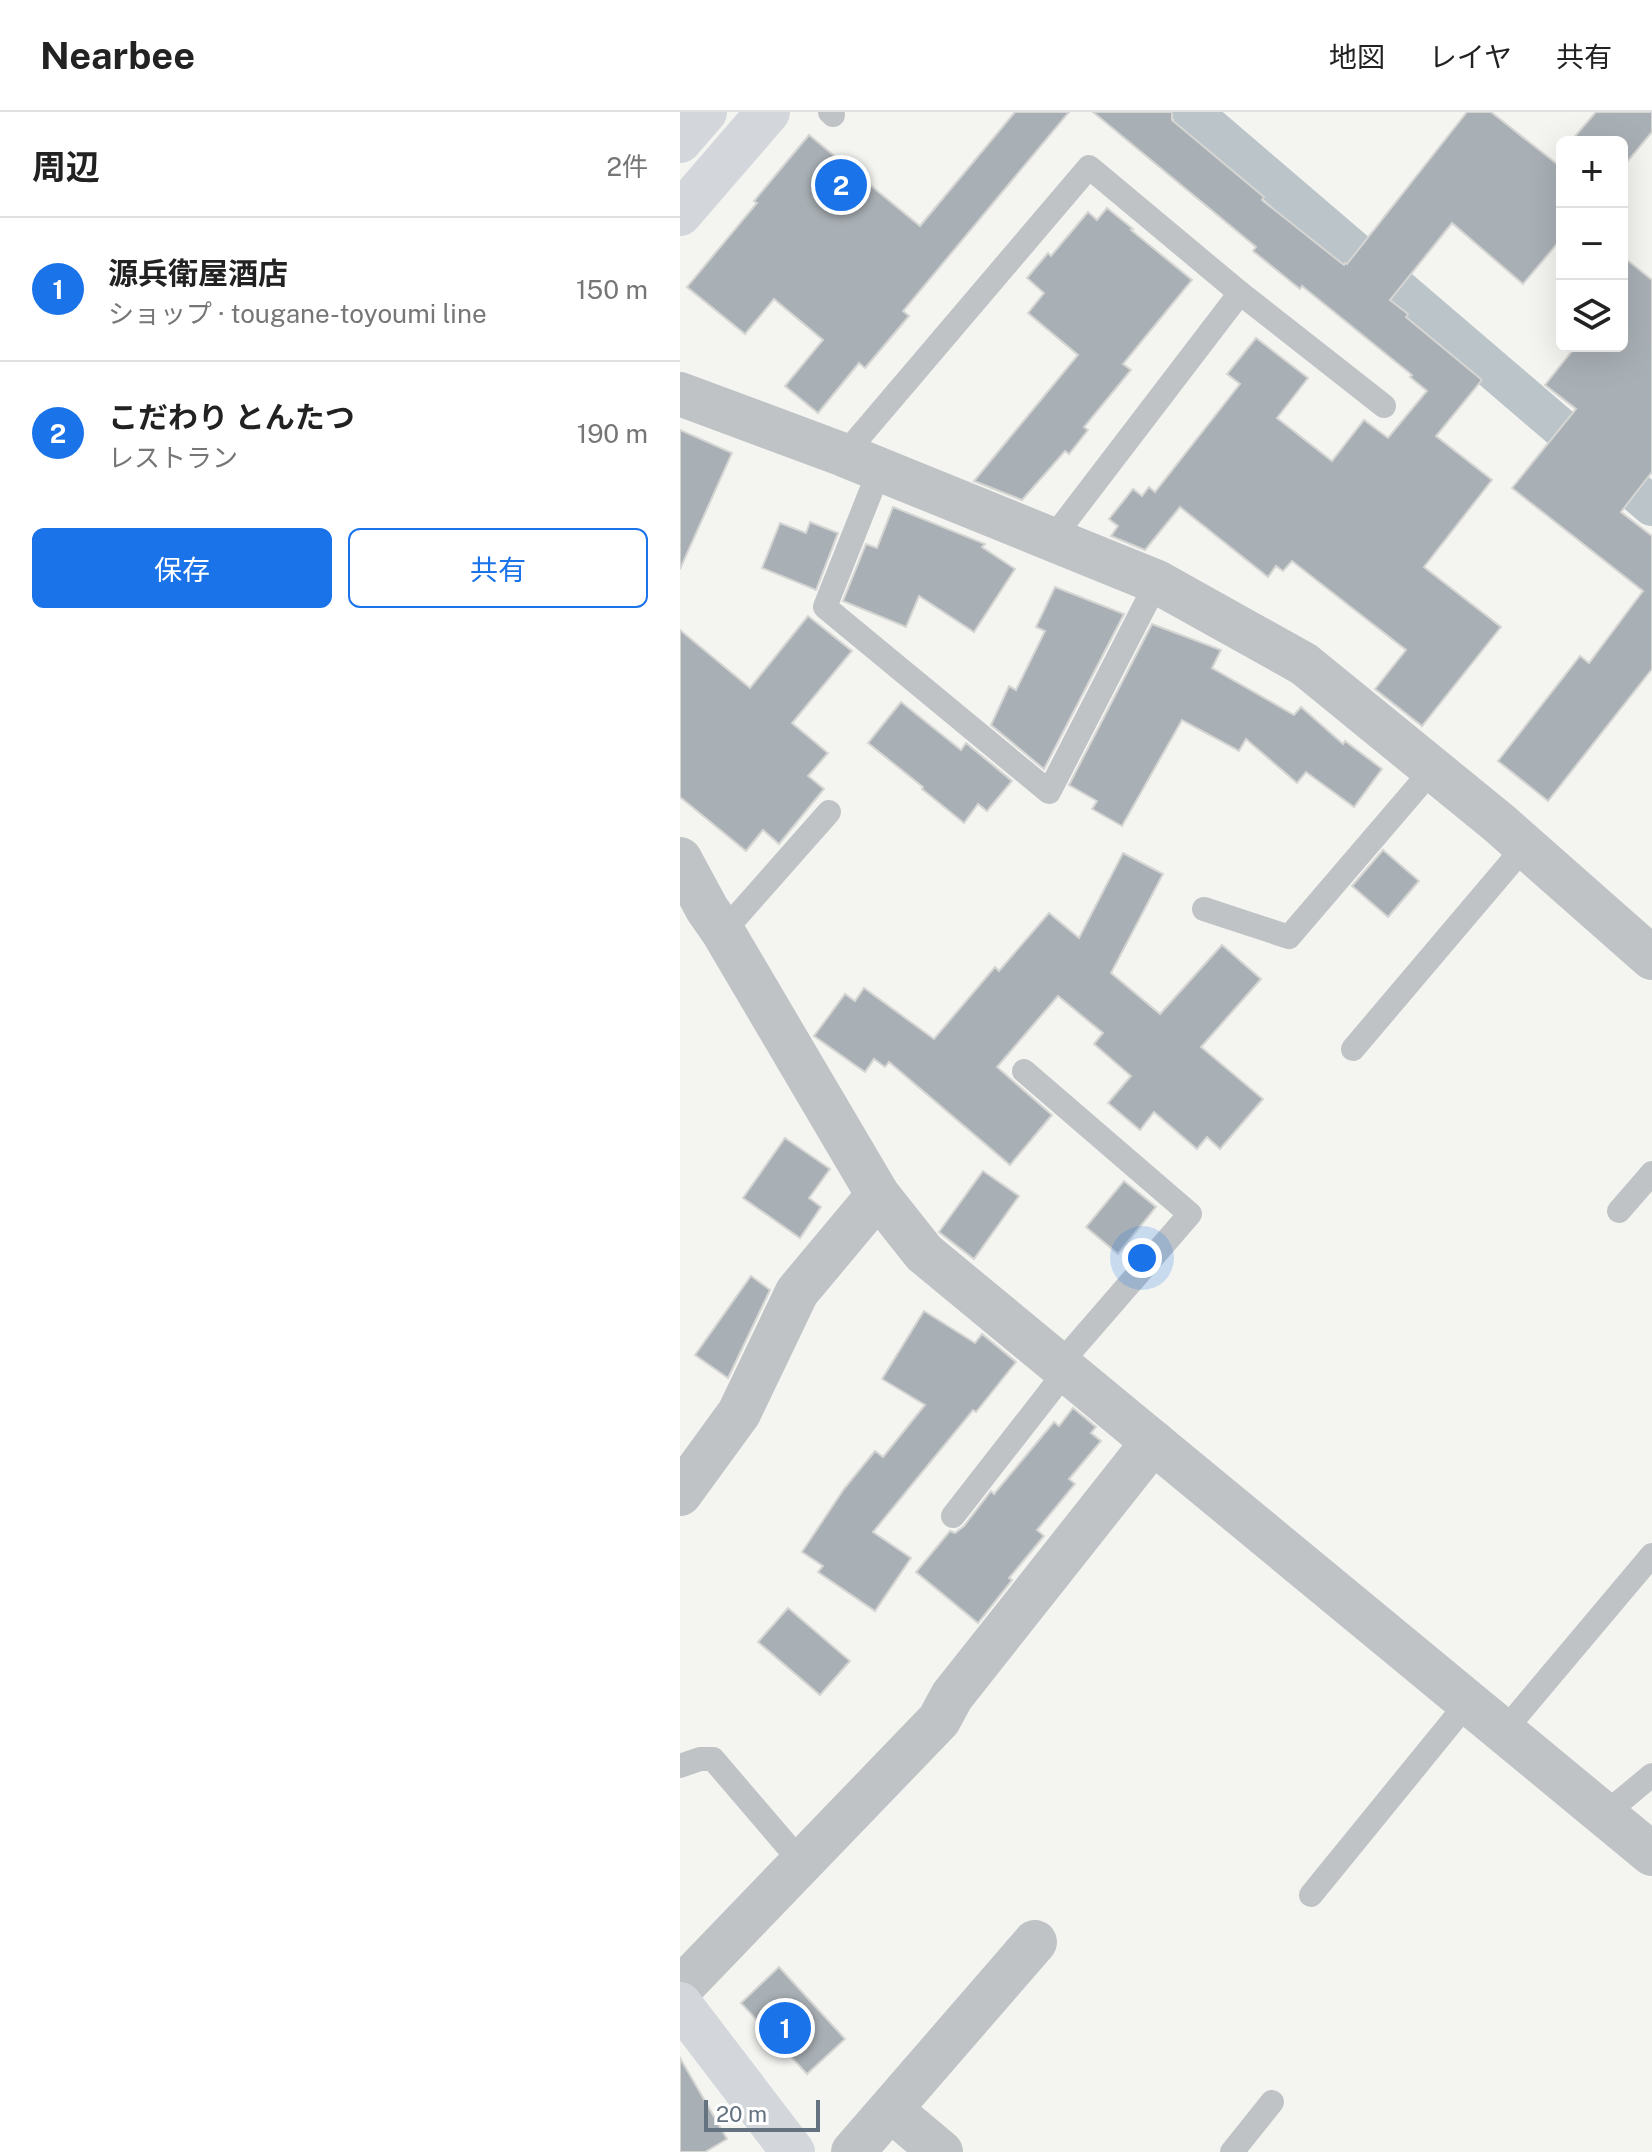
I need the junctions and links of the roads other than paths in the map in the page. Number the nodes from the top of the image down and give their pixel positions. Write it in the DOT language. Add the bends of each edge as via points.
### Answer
graph roads {
  1 [pos="705,112"];
  2 [pos="768,112"];
  3 [pos="680,141"];
  4 [pos="680,214"];
  5 [pos="1240,293"];
  6 [pos="680,394"];
  7 [pos="1384,406"];
  8 [pos="862,463"];
  9 [pos="1052,539"];
  10 [pos="1157,582"];
  11 [pos="1433,769"];
  12 [pos="829,812"];
  13 [pos="1525,846"];
  14 [pos="680,859"];
  15 [pos="1204,909"];
  16 [pos="723,932"];
  17 [pos="1652,958"];
  18 [pos="1353,1049"];
  19 [pos="1024,1071"];
  20 [pos="1652,1173"];
  21 [pos="878,1195"];
  22 [pos="1619,1211"];
  23 [pos="1063,1368"];
  24 [pos="1153,1442"];
  25 [pos="680,1494"];
  26 [pos="953,1516"];
  27 [pos="1652,1555"];
  28 [pos="1469,1701"];
  29 [pos="1504,1731"];
  30 [pos="680,1766"];
  31 [pos="1652,1775"];
  32 [pos="1605,1814"];
  33 [pos="1652,1854"];
  34 [pos="802,1863"];
  35 [pos="1311,1895"];
  36 [pos="1035,1942"];
  37 [pos="680,1989"];
  38 [pos="680,2004"];
  39 [pos="1272,2102"];
  40 [pos="891,2110"];
  41 [pos="793,2152"];
  42 [pos="853,2152"];
  43 [pos="941,2152"];
  44 [pos="1232,2152"];
  1 -- 3 [label="main road"];
  2 -- 4 [label="main road"];
  5 -- 7 [label="lane"];
  5 -- 8 [label="lane" via="1089,167"];
  5 -- 9 [label="lane"];
  6 -- 8 [label="street"];
  8 -- 9 [label="street"];
  8 -- 10 [label="lane" via="825,607 1049,792"];
  9 -- 10 [label="street"];
  10 -- 11 [label="street" via="1304,664"];
  11 -- 13 [label="street"];
  11 -- 15 [label="lane" via="1289,937"];
  12 -- 16 [label="lane"];
  13 -- 17 [label="street"];
  13 -- 18 [label="lane"];
  14 -- 16 [label="street"];
  16 -- 21 [label="street"];
  19 -- 23 [label="lane" via="1190,1214"];
  20 -- 22 [label="lane"];
  21 -- 23 [label="street" via="924,1253"];
  21 -- 25 [label="street" via="797,1292 739,1413"];
  23 -- 24 [label="street"];
  23 -- 26 [label="lane"];
  24 -- 28 [label="street"];
  24 -- 34 [label="street" via="952,1696 939,1720"];
  27 -- 29 [label="lane"];
  28 -- 29 [label="street"];
  28 -- 35 [label="lane"];
  29 -- 32 [label="street"];
  30 -- 34 [label="lane" via="713,1759"];
  31 -- 32 [label="lane"];
  32 -- 33 [label="street"];
  34 -- 37 [label="street"];
  36 -- 40 [label="street"];
  38 -- 41 [label="main road"];
  39 -- 44 [label="lane"];
  40 -- 42 [label="street"];
  40 -- 43 [label="street"];
}
